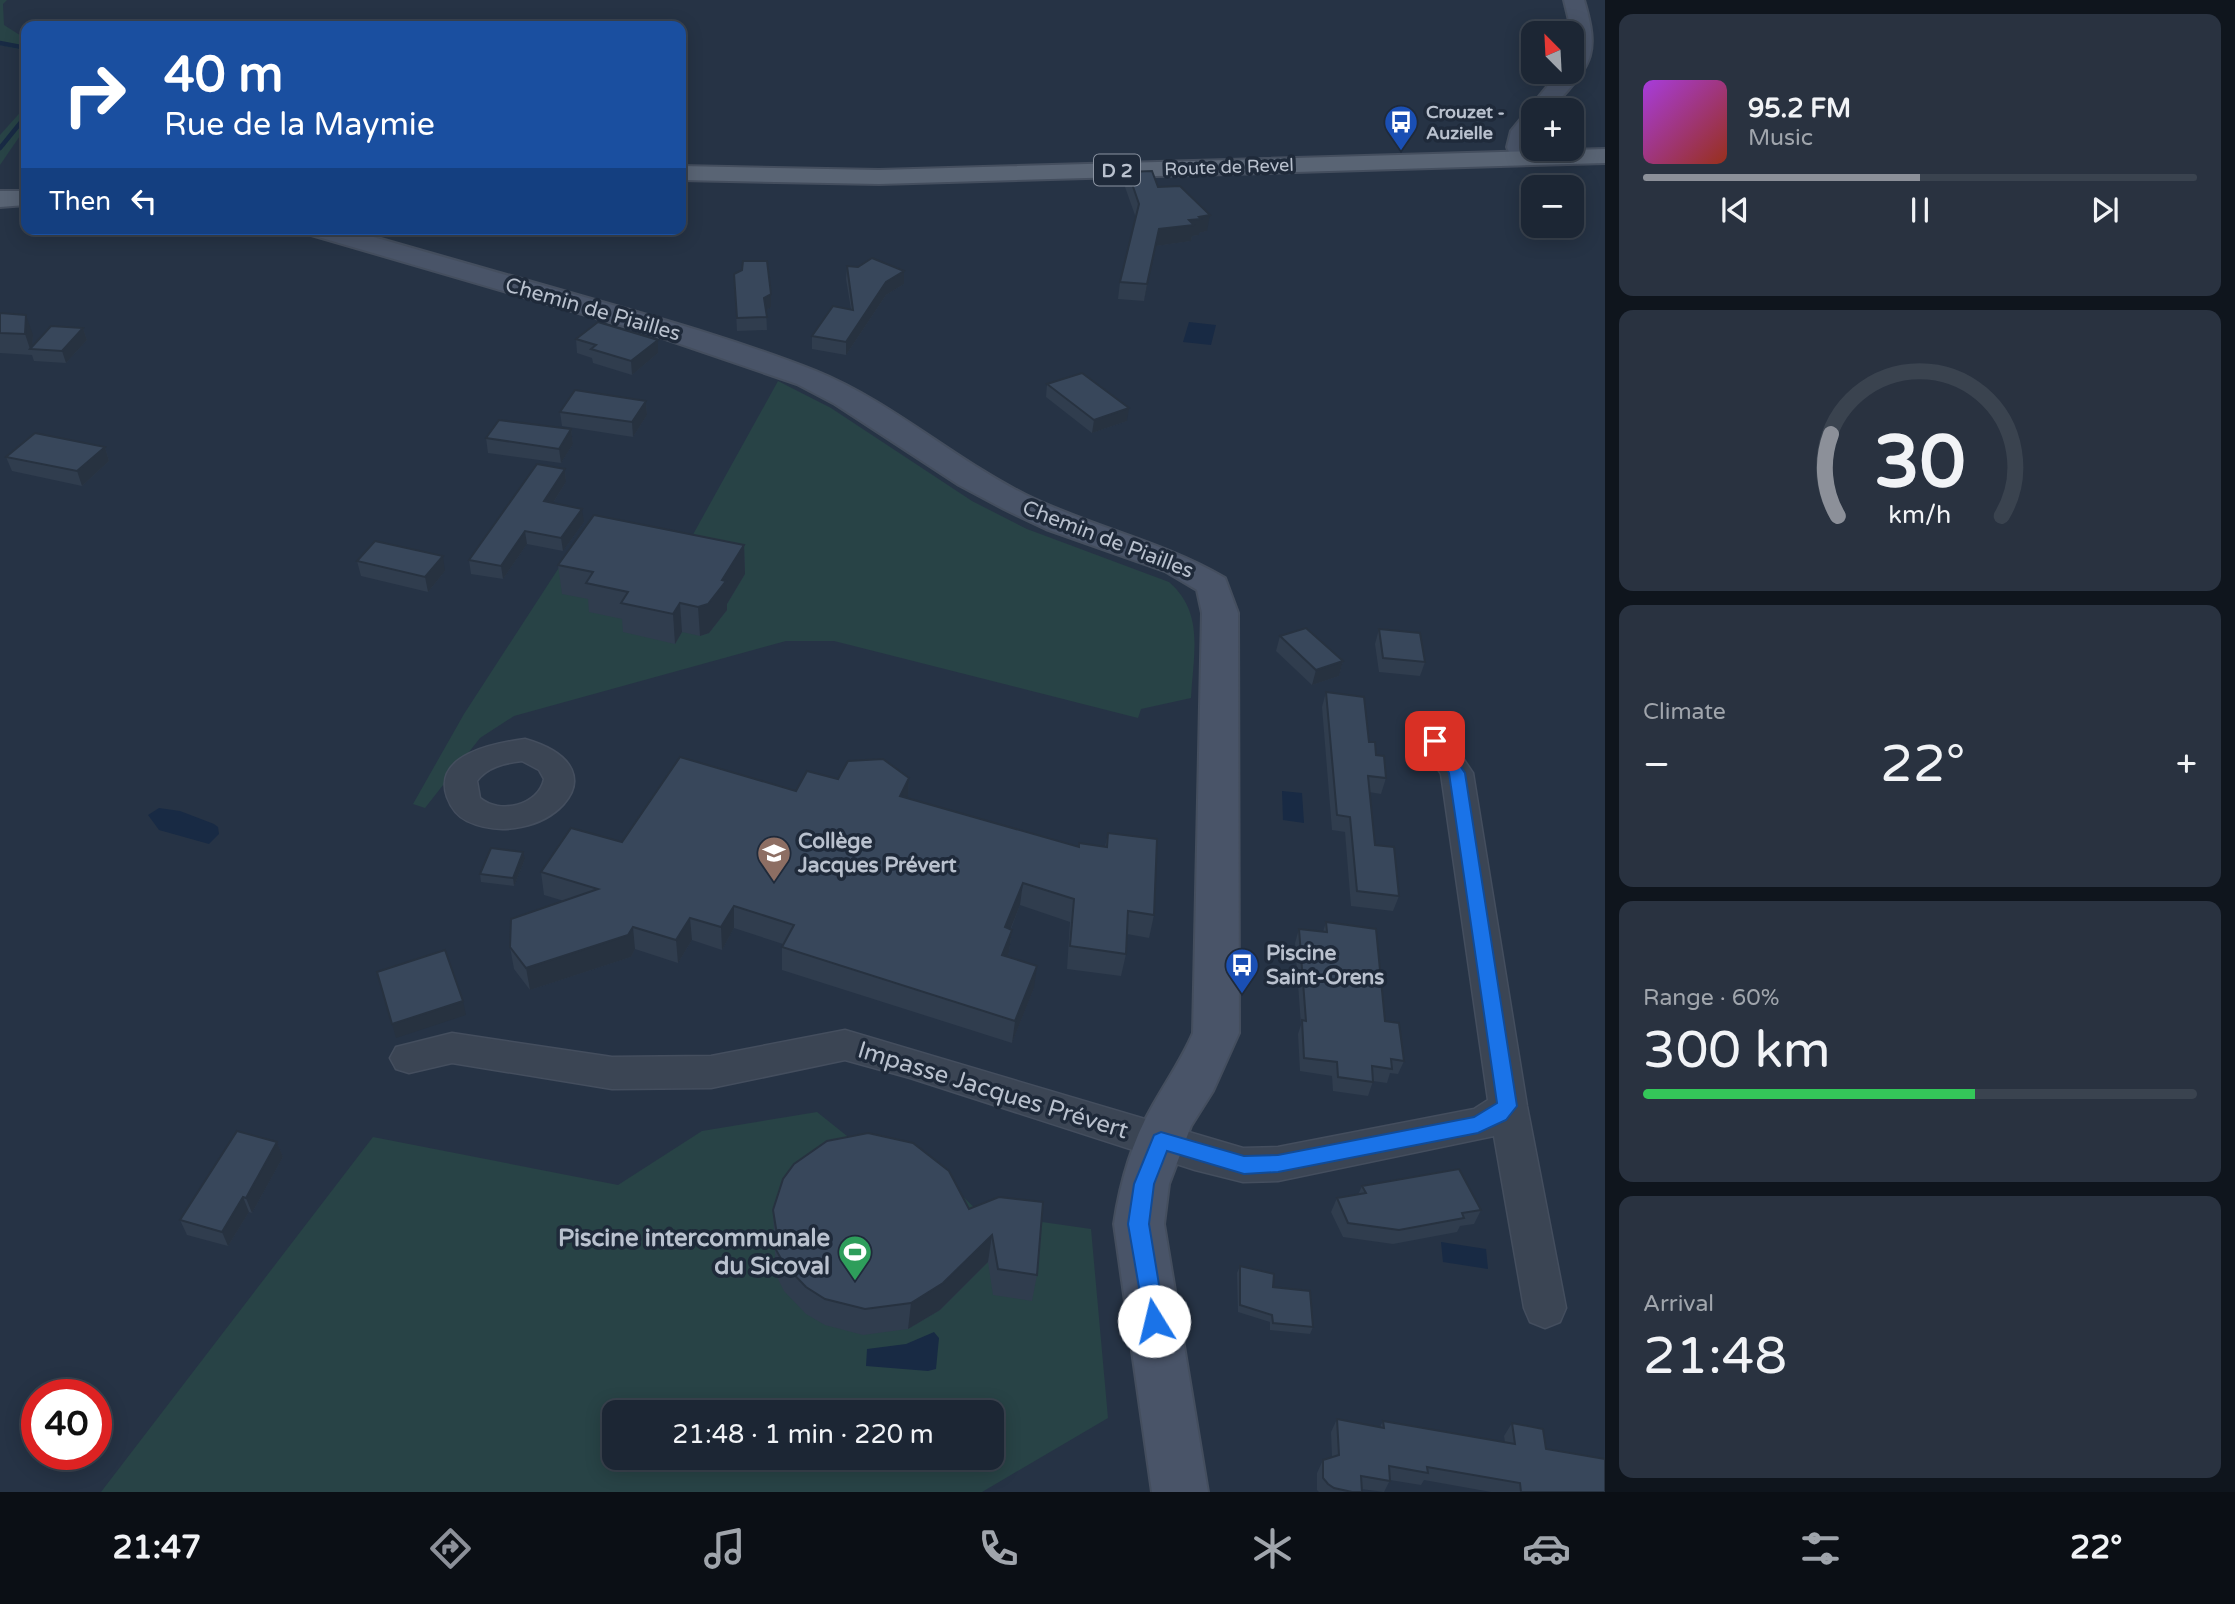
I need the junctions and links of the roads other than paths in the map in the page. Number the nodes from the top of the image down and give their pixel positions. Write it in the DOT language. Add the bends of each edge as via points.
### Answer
graph roads {
  1 [pos="1574,0"];
  2 [pos="1579,21"];
  3 [pos="1560,84"];
  4 [pos="1549,98"];
  5 [pos="1521,133"];
  6 [pos="1584,155"];
  7 [pos="1521,156"];
  8 [pos="1605,156"];
  9 [pos="1521,158"];
  10 [pos="686,173"];
  11 [pos="811,177"];
  12 [pos="686,184"];
  13 [pos="21,198"];
  14 [pos="0,199"];
  15 [pos="342,235"];
  16 [pos="1435,741"];
  17 [pos="410,1058"];
  18 [pos="1507,1106"];
  19 [pos="1161,1141"];
  20 [pos="1545,1308"];
  21 [pos="1180,1492"];
  1 -- 2 [label="street"];
  3 -- 4 [label="street"];
  5 -- 7 [label="street"];
  6 -- 8 [label="main road, Route de Revel / D 2"];
  9 -- 11 [label="main road, Route de Revel / D 2"];
  10 -- 11 [label="main road, Route de Revel / D 2"];
  11 -- 12 [label="main road, Route de Revel / D 2"];
  13 -- 14 [label="main road"];
  15 -- 19 [label="street, Chemin de Piailles" via="737,351 807,377 1015,502 1177,564 1213,585 1220,613 1216,1033"];
  16 -- 18 [label="street" via="1457,773"];
  17 -- 19 [label="street, Impasse Jacques Prévert" via="452,1048 612,1073 711,1072 845,1045"];
  18 -- 19 [label="street, Impasse Jacques Prévert" via="1478,1125 1278,1164 1244,1165"];
  18 -- 20 [label="street"];
  19 -- 21 [label="street, Chemin de Piailles" via="1144,1184 1139,1224"];
}
